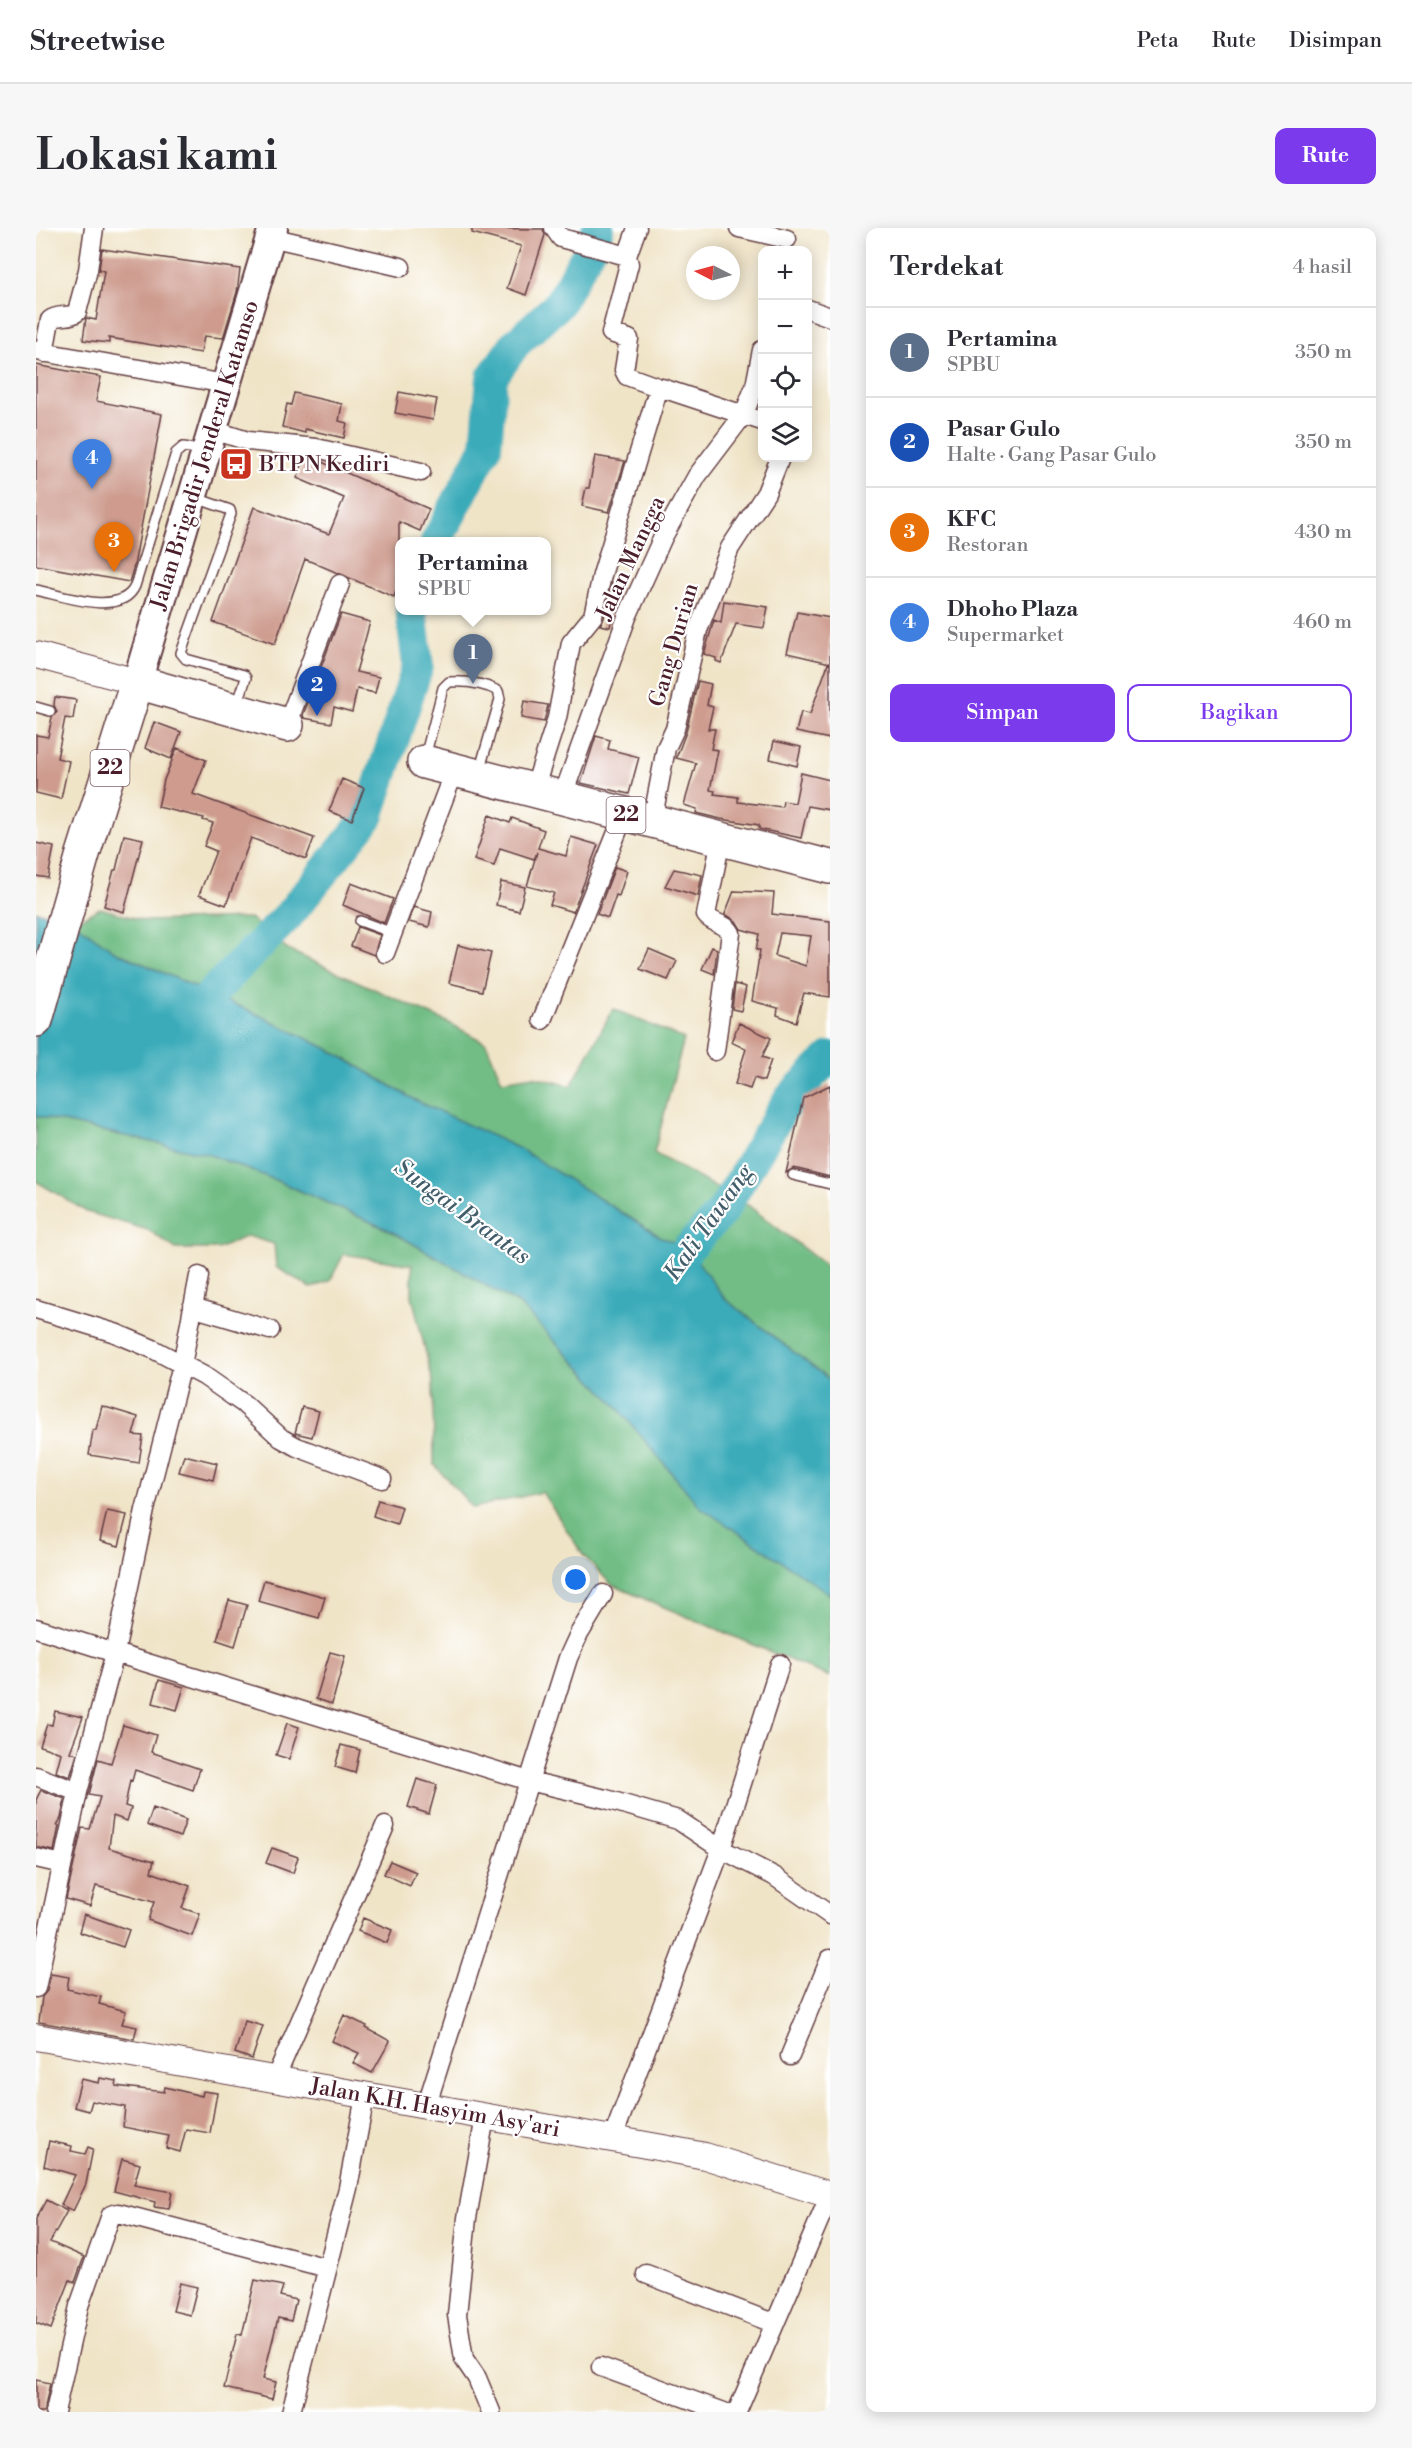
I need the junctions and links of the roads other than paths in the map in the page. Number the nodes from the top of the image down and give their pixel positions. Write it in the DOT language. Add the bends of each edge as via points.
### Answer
graph roads {
  1 [pos="94,228"];
  2 [pos="554,228"];
  3 [pos="637,228"];
  4 [pos="739,228"];
  5 [pos="271,233"];
  6 [pos="787,239"];
  7 [pos="627,256"];
  8 [pos="401,267"];
  9 [pos="812,311"];
  10 [pos="830,317"];
  11 [pos="40,352"];
  12 [pos="761,354"];
  13 [pos="226,384"];
  14 [pos="660,388"];
  15 [pos="744,414"];
  16 [pos="758,419"];
  17 [pos="209,440"];
  18 [pos="778,462"];
  19 [pos="421,472"];
  20 [pos="192,497"];
  21 [pos="340,584"];
  22 [pos="36,590"];
  23 [pos="36,655"];
  24 [pos="137,682"];
  25 [pos="36,707"];
  26 [pos="50,711"];
  27 [pos="235,711"];
  28 [pos="287,725"];
  29 [pos="452,769"];
  30 [pos="548,794"];
  31 [pos="638,818"];
  32 [pos="721,839"];
  33 [pos="830,866"];
  34 [pos="360,921"];
  35 [pos="393,933"];
  36 [pos="385,953"];
  37 [pos="36,1020"];
  38 [pos="542,1020"];
  39 [pos="715,1051"];
  40 [pos="792,1175"];
  41 [pos="830,1184"];
  42 [pos="199,1276"];
  43 [pos="192,1307"];
  44 [pos="36,1309"];
  45 [pos="270,1330"];
  46 [pos="182,1365"];
  47 [pos="382,1479"];
  48 [pos="603,1594"];
  49 [pos="36,1628"];
  50 [pos="115,1653"];
  51 [pos="780,1664"];
  52 [pos="36,1776"];
  53 [pos="529,1781"];
  54 [pos="78,1792"];
  55 [pos="385,1826"];
  56 [pos="722,1849"];
  57 [pos="36,1858"];
  58 [pos="62,1864"];
  59 [pos="830,1915"];
  60 [pos="830,1959"];
  61 [pos="36,1988"];
  62 [pos="36,2037"];
  63 [pos="790,2056"];
  64 [pos="275,2079"];
  65 [pos="365,2096"];
  66 [pos="426,2107"];
  67 [pos="485,2117"];
  68 [pos="612,2140"];
  69 [pos="830,2195"];
  70 [pos="327,2268"];
  71 [pos="646,2274"];
  72 [pos="773,2323"];
  73 [pos="601,2367"];
  74 [pos="55,2412"];
  75 [pos="291,2412"];
  76 [pos="491,2412"];
  77 [pos="724,2412"];
  78 [pos="737,2412"];
  1 -- 11 [label="street" via="77,312 50,320"];
  2 -- 7 [label="street" via="561,238"];
  3 -- 7 [label="street"];
  4 -- 6 [label="street"];
  5 -- 8 [label="street"];
  5 -- 13 [label="main road, Jalan Brigadir Jenderal Katamso"];
  7 -- 14 [label="street" via="629,264 611,333 629,339 624,370 627,376"];
  9 -- 10 [label="street"];
  11 -- 13 [label="street"];
  12 -- 15 [label="street, Jalan Mangga"];
  13 -- 17 [label="main road, Jalan Brigadir Jenderal Katamso"];
  14 -- 15 [label="street"];
  14 -- 30 [label="street" via="593,616 571,643"];
  15 -- 16 [label="street"];
  15 -- 30 [label="street, Jalan Mangga" via="697,476 663,537"];
  17 -- 19 [label="street" via="316,448"];
  17 -- 20 [label="main road, Jalan Brigadir Jenderal Katamso"];
  17 -- 22 [label="lane" via="183,447 176,453 129,595 105,604"];
  18 -- 31 [label="street, Gang Durian" via="766,493 730,548 698,630 675,729"];
  20 -- 24 [label="main road, Jalan Brigadir Jenderal Katamso"];
  20 -- 27 [label="lane" via="220,505 231,514 181,653 186,659 244,675"];
  21 -- 28 [label="street"];
  23 -- 24 [label="street"];
  24 -- 27 [label="highway"];
  24 -- 37 [label="highway, 22"];
  25 -- 26 [label="lane"];
  27 -- 28 [label="highway"];
  29 -- 29 [label="lane" via="443,688 449,682 464,681 491,687 498,691 500,699"];
  29 -- 30 [label="highway, 22"];
  29 -- 35 [label="street"];
  30 -- 31 [label="highway, 22"];
  31 -- 32 [label="highway, 22"];
  31 -- 38 [label="street, Gang Durian"];
  32 -- 33 [label="highway, 22"];
  32 -- 39 [label="street" via="706,915 731,933"];
  34 -- 35 [label="lane"];
  35 -- 36 [label="street"];
  40 -- 41 [label="lane"];
  42 -- 43 [label="street"];
  43 -- 45 [label="street"];
  43 -- 46 [label="street"];
  44 -- 46 [label="street" via="137,1341"];
  46 -- 47 [label="street" via="244,1404 289,1443"];
  46 -- 50 [label="street" via="145,1510"];
  48 -- 53 [label="street" via="568,1658"];
  49 -- 50 [label="street"];
  50 -- 53 [label="street"];
  50 -- 54 [label="street"];
  51 -- 56 [label="street"];
  52 -- 54 [label="street"];
  53 -- 56 [label="street" via="678,1820"];
  53 -- 66 [label="street"];
  54 -- 58 [label="street"];
  55 -- 64 [label="street"];
  56 -- 59 [label="street" via="774,1876"];
  56 -- 68 [label="street"];
  57 -- 58 [label="street"];
  58 -- 61 [label="street"];
  60 -- 63 [label="street"];
  62 -- 64 [label="street, Jalan K.H. Hasyim Asy'ari"];
  64 -- 65 [label="street, Jalan K.H. Hasyim Asy'ari"];
  65 -- 66 [label="street, Jalan K.H. Hasyim Asy'ari"];
  65 -- 70 [label="street" via="348,2188"];
  66 -- 67 [label="street, Jalan K.H. Hasyim Asy'ari"];
  67 -- 68 [label="street, Jalan K.H. Hasyim Asy'ari"];
  67 -- 76 [label="street" via="467,2218 457,2315 464,2359"];
  68 -- 69 [label="street, Jalan K.H. Hasyim Asy'ari" via="705,2156"];
  69 -- 72 [label="street"];
  70 -- 74 [label="street" via="126,2214 111,2215 79,2306"];
  70 -- 75 [label="street"];
  71 -- 72 [label="street"];
  72 -- 78 [label="street"];
  73 -- 77 [label="street"];
}
